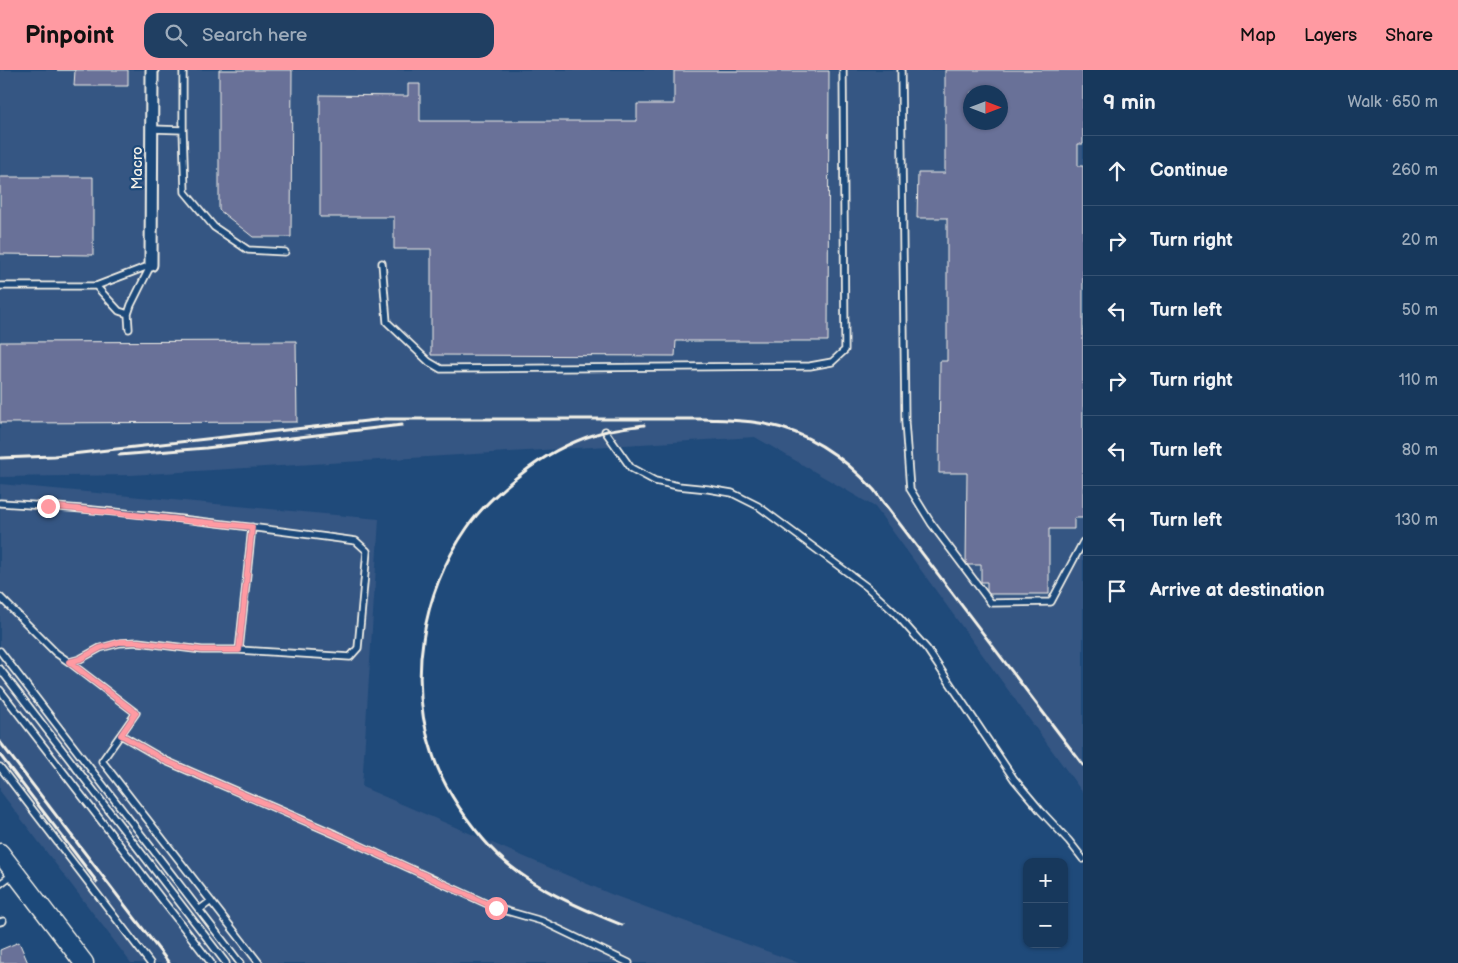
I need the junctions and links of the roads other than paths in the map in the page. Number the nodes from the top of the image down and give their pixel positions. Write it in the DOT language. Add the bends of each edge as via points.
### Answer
graph roads {
  1 [pos="152,70"];
  2 [pos="183,70"];
  3 [pos="842,70"];
  4 [pos="901,70"];
  5 [pos="152,129"];
  6 [pos="183,130"];
  7 [pos="285,252"];
  8 [pos="382,263"];
  9 [pos="151,265"];
  10 [pos="0,286"];
  11 [pos="96,286"];
  12 [pos="128,314"];
  13 [pos="129,329"];
  14 [pos="605,431"];
  15 [pos="0,503"];
  16 [pos="252,527"];
  17 [pos="1083,542"];
  18 [pos="0,597"];
  19 [pos="239,650"];
  20 [pos="0,651"];
  21 [pos="69,662"];
  22 [pos="0,669"];
  23 [pos="0,690"];
  24 [pos="121,735"];
  25 [pos="0,767"];
  26 [pos="0,853"];
  27 [pos="1083,859"];
  28 [pos="15,872"];
  29 [pos="0,884"];
  30 [pos="211,901"];
  31 [pos="199,910"];
  32 [pos="84,963"];
  33 [pos="150,963"];
  34 [pos="210,963"];
  35 [pos="226,963"];
  36 [pos="240,963"];
  37 [pos="259,963"];
  38 [pos="629,963"];
  1 -- 5 [label="street, Macro"];
  2 -- 6 [label="lane"];
  3 -- 8 [label="lane" via="845,350 832,362 810,366 441,368 429,362 387,322"];
  4 -- 17 [label="lane" via="906,422 910,489 990,603 1051,602"];
  5 -- 6 [label="lane"];
  5 -- 9 [label="street, Macro"];
  6 -- 7 [label="lane" via="185,192 208,220 248,250"];
  9 -- 11 [label="lane"];
  9 -- 12 [label="lane"];
  10 -- 11 [label="lane"];
  11 -- 12 [label="lane" via="119,311"];
  12 -- 13 [label="lane"];
  14 -- 27 [label="lane" via="631,468 655,481 732,493 758,506 895,612 927,649 1014,778"];
  15 -- 16 [label="lane"];
  16 -- 19 [label="lane"];
  16 -- 19 [label="lane" via="356,541 367,551 358,648 350,657"];
  18 -- 21 [label="lane"];
  19 -- 21 [label="lane" via="120,642"];
  20 -- 31 [label="lane"];
  21 -- 24 [label="lane" via="136,713"];
  22 -- 35 [label="lane"];
  23 -- 34 [label="lane"];
  24 -- 30 [label="lane" via="102,761"];
  24 -- 38 [label="lane" via="166,761 496,908 542,921"];
  25 -- 33 [label="lane"];
  26 -- 28 [label="main road"];
  28 -- 29 [label="lane"];
  28 -- 32 [label="main road"];
  30 -- 31 [label="lane"];
  30 -- 37 [label="lane"];
  31 -- 36 [label="lane"];
}
